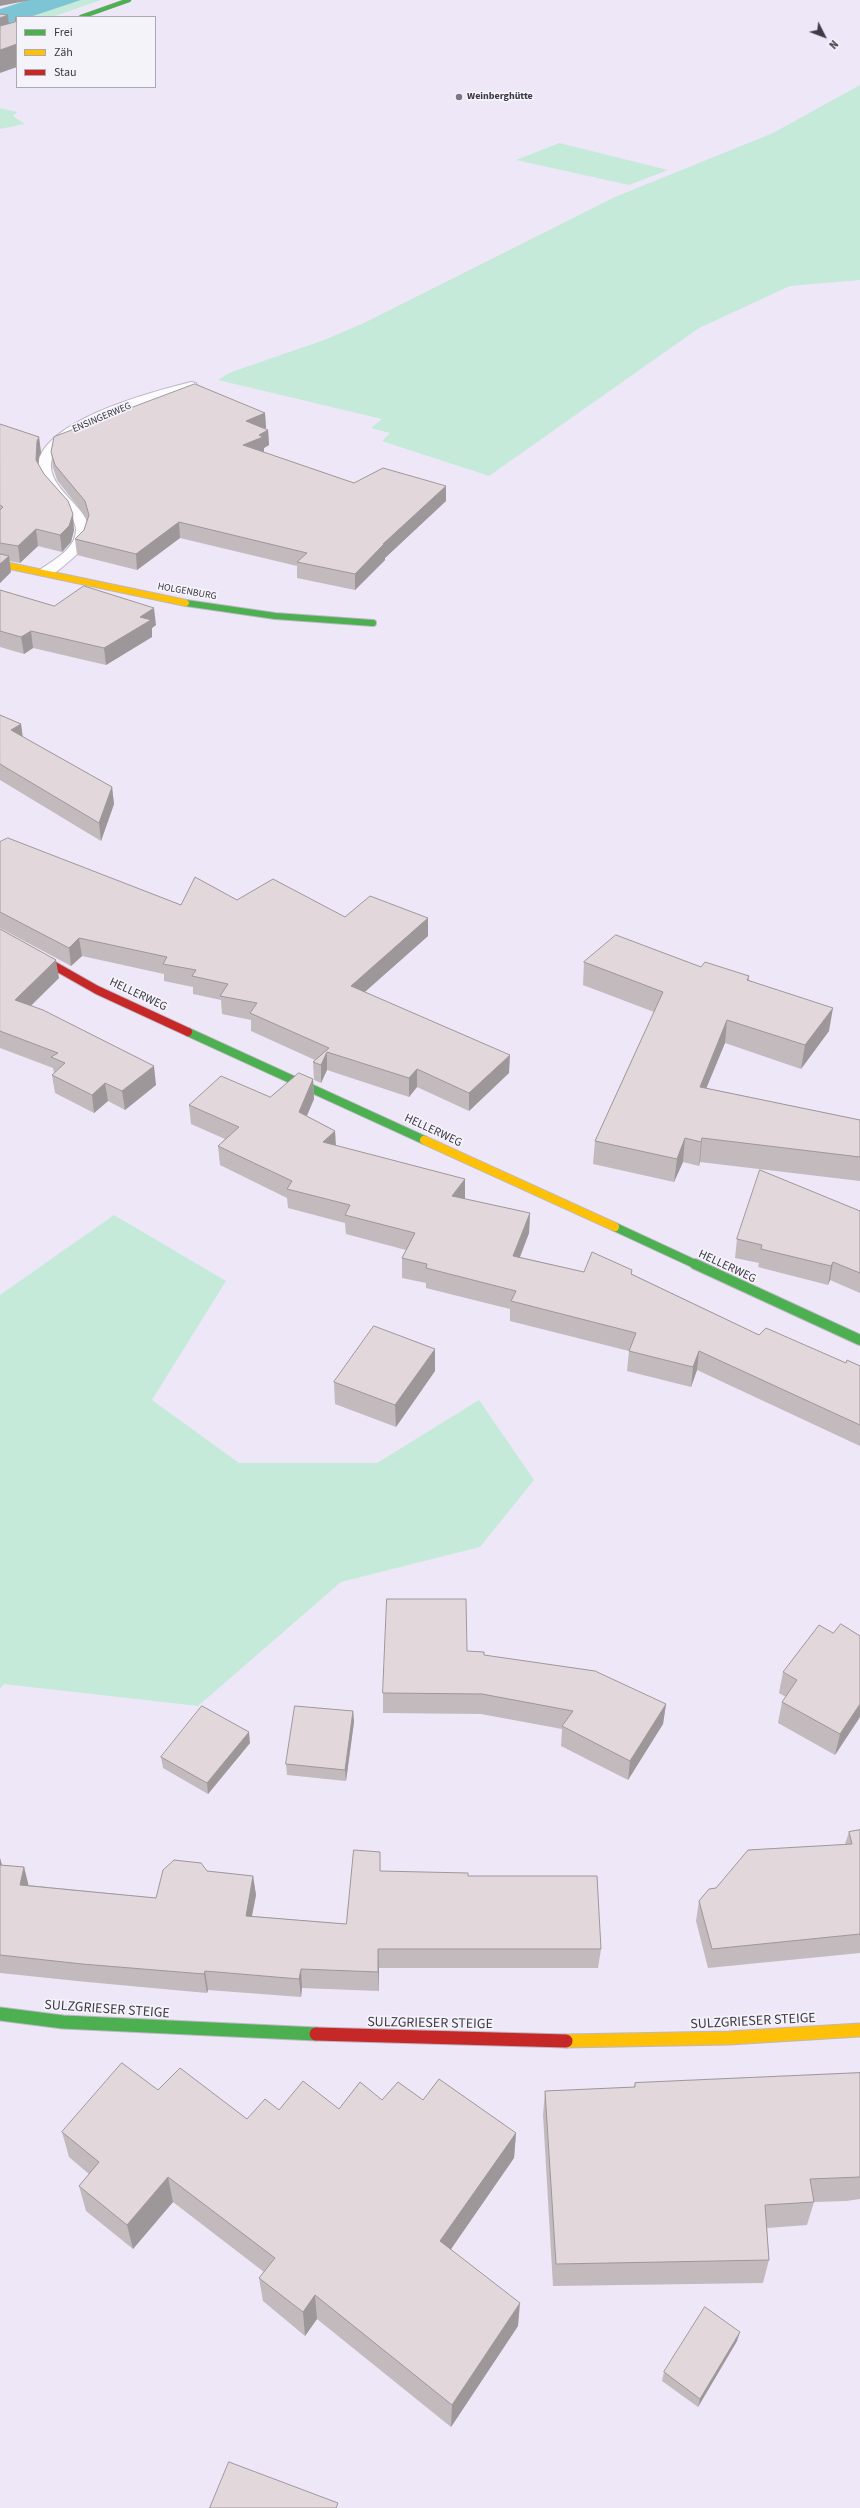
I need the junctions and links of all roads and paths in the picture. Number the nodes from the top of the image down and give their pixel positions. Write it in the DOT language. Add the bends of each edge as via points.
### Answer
graph roads {
  1 [pos="129,0"];
  2 [pos="84,16"];
  3 [pos="191,386"];
  4 [pos="0,564"];
  5 [pos="46,572"];
  6 [pos="373,623"];
  7 [pos="0,935"];
  8 [pos="860,1340"];
  9 [pos="0,2014"];
  10 [pos="860,2030"];
  1 -- 2 [label="street"];
  3 -- 5 [label="street, ENSINGERWEG" via="97,419 64,436 48,450 44,466 46,476 62,500 84,525 84,532 76,548"];
  4 -- 5 [label="street, HOLGENBURG"];
  5 -- 6 [label="street, HOLGENBURG" via="161,599 233,611 302,620"];
  7 -- 8 [label="street, HELLERWEG" via="104,993"];
  9 -- 10 [label="street, SULZGRIESER STEIGE" via="63,2022 244,2032 581,2041 698,2039"];
}
